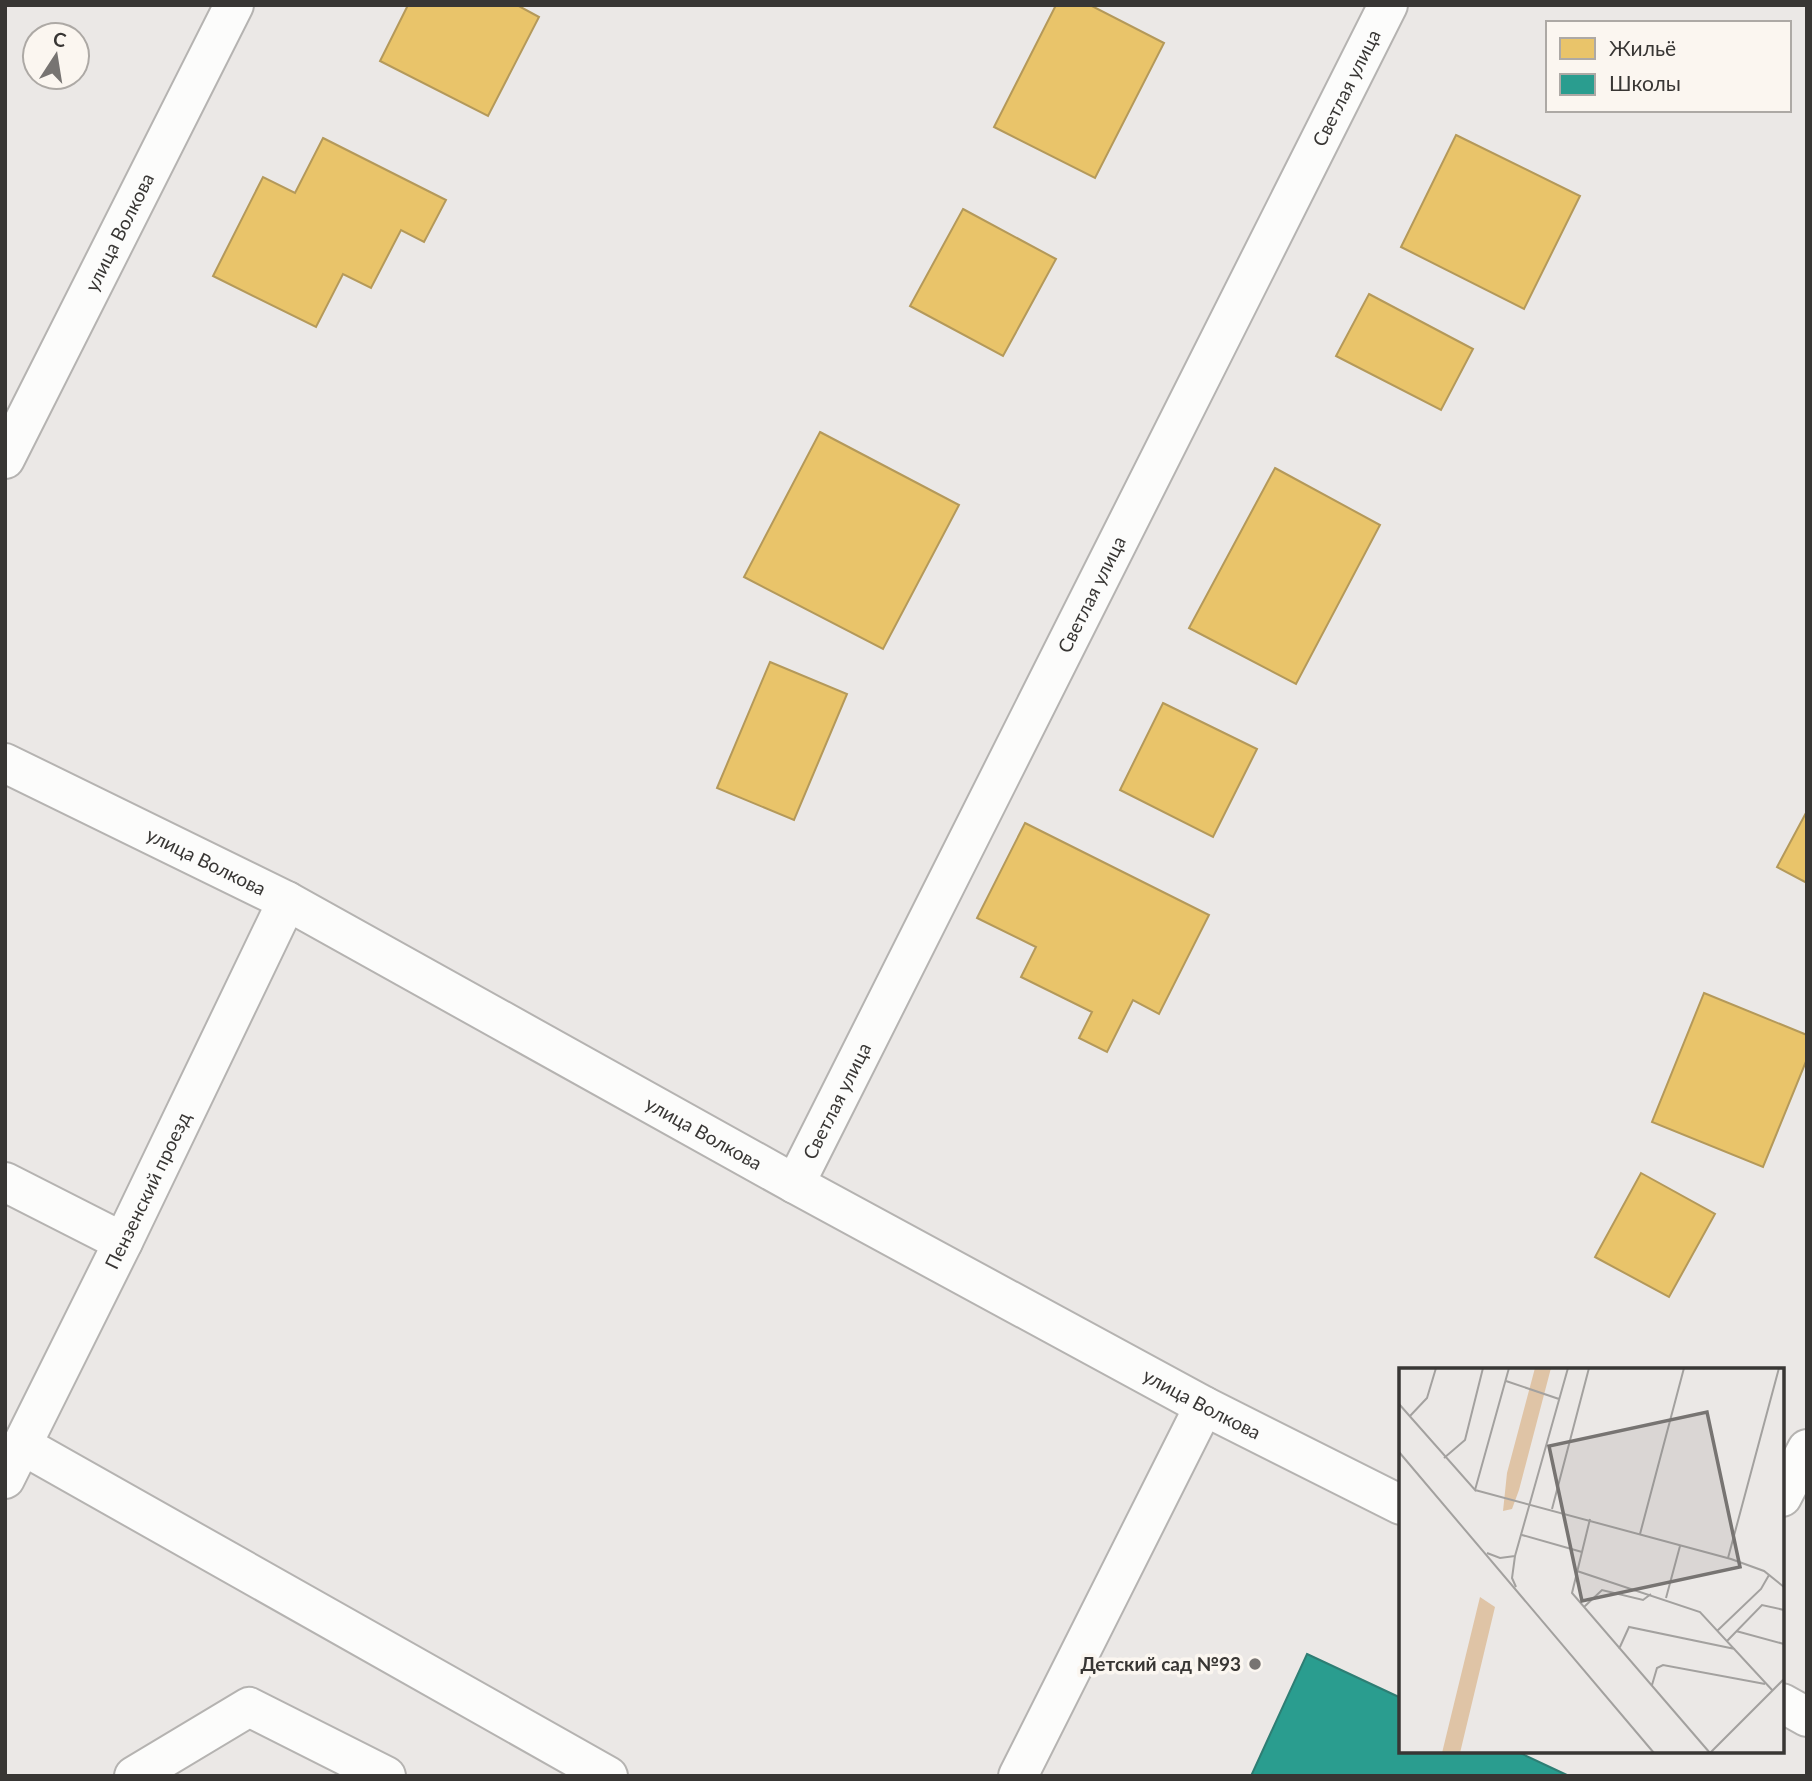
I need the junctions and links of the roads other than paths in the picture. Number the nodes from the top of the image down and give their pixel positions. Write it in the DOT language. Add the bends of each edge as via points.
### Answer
graph roads {
  1 [pos="234,5"];
  2 [pos="1388,5"];
  3 [pos="5,459"];
  4 [pos="5,763"];
  5 [pos="287,901"];
  6 [pos="5,1182"];
  7 [pos="795,1184"];
  8 [pos="123,1242"];
  9 [pos="1204,1406"];
  10 [pos="22,1445"];
  11 [pos="1807,1449"];
  12 [pos="5,1479"];
  13 [pos="1784,1493"];
  14 [pos="1399,1504"];
  15 [pos="1784,1704"];
  16 [pos="1807,1717"];
  17 [pos="134,1776"];
  18 [pos="386,1776"];
  19 [pos="608,1776"];
  20 [pos="1018,1776"];
  1 -- 3 [label="street, улица Волкова"];
  2 -- 7 [label="street, Светлая улица"];
  4 -- 5 [label="street, улица Волкова"];
  5 -- 7 [label="street, улица Волкова"];
  5 -- 8 [label="street, Пензенский проезд"];
  6 -- 8 [label="street"];
  7 -- 9 [label="street, улица Волкова"];
  8 -- 10 [label="street, Пензенский проезд"];
  9 -- 14 [label="street, улица Волкова"];
  9 -- 20 [label="street"];
  10 -- 12 [label="street, Пензенский проезд"];
  10 -- 19 [label="street"];
  11 -- 13 [label="street"];
  15 -- 16 [label="street"];
  17 -- 18 [label="street" via="249,1707"];
}
